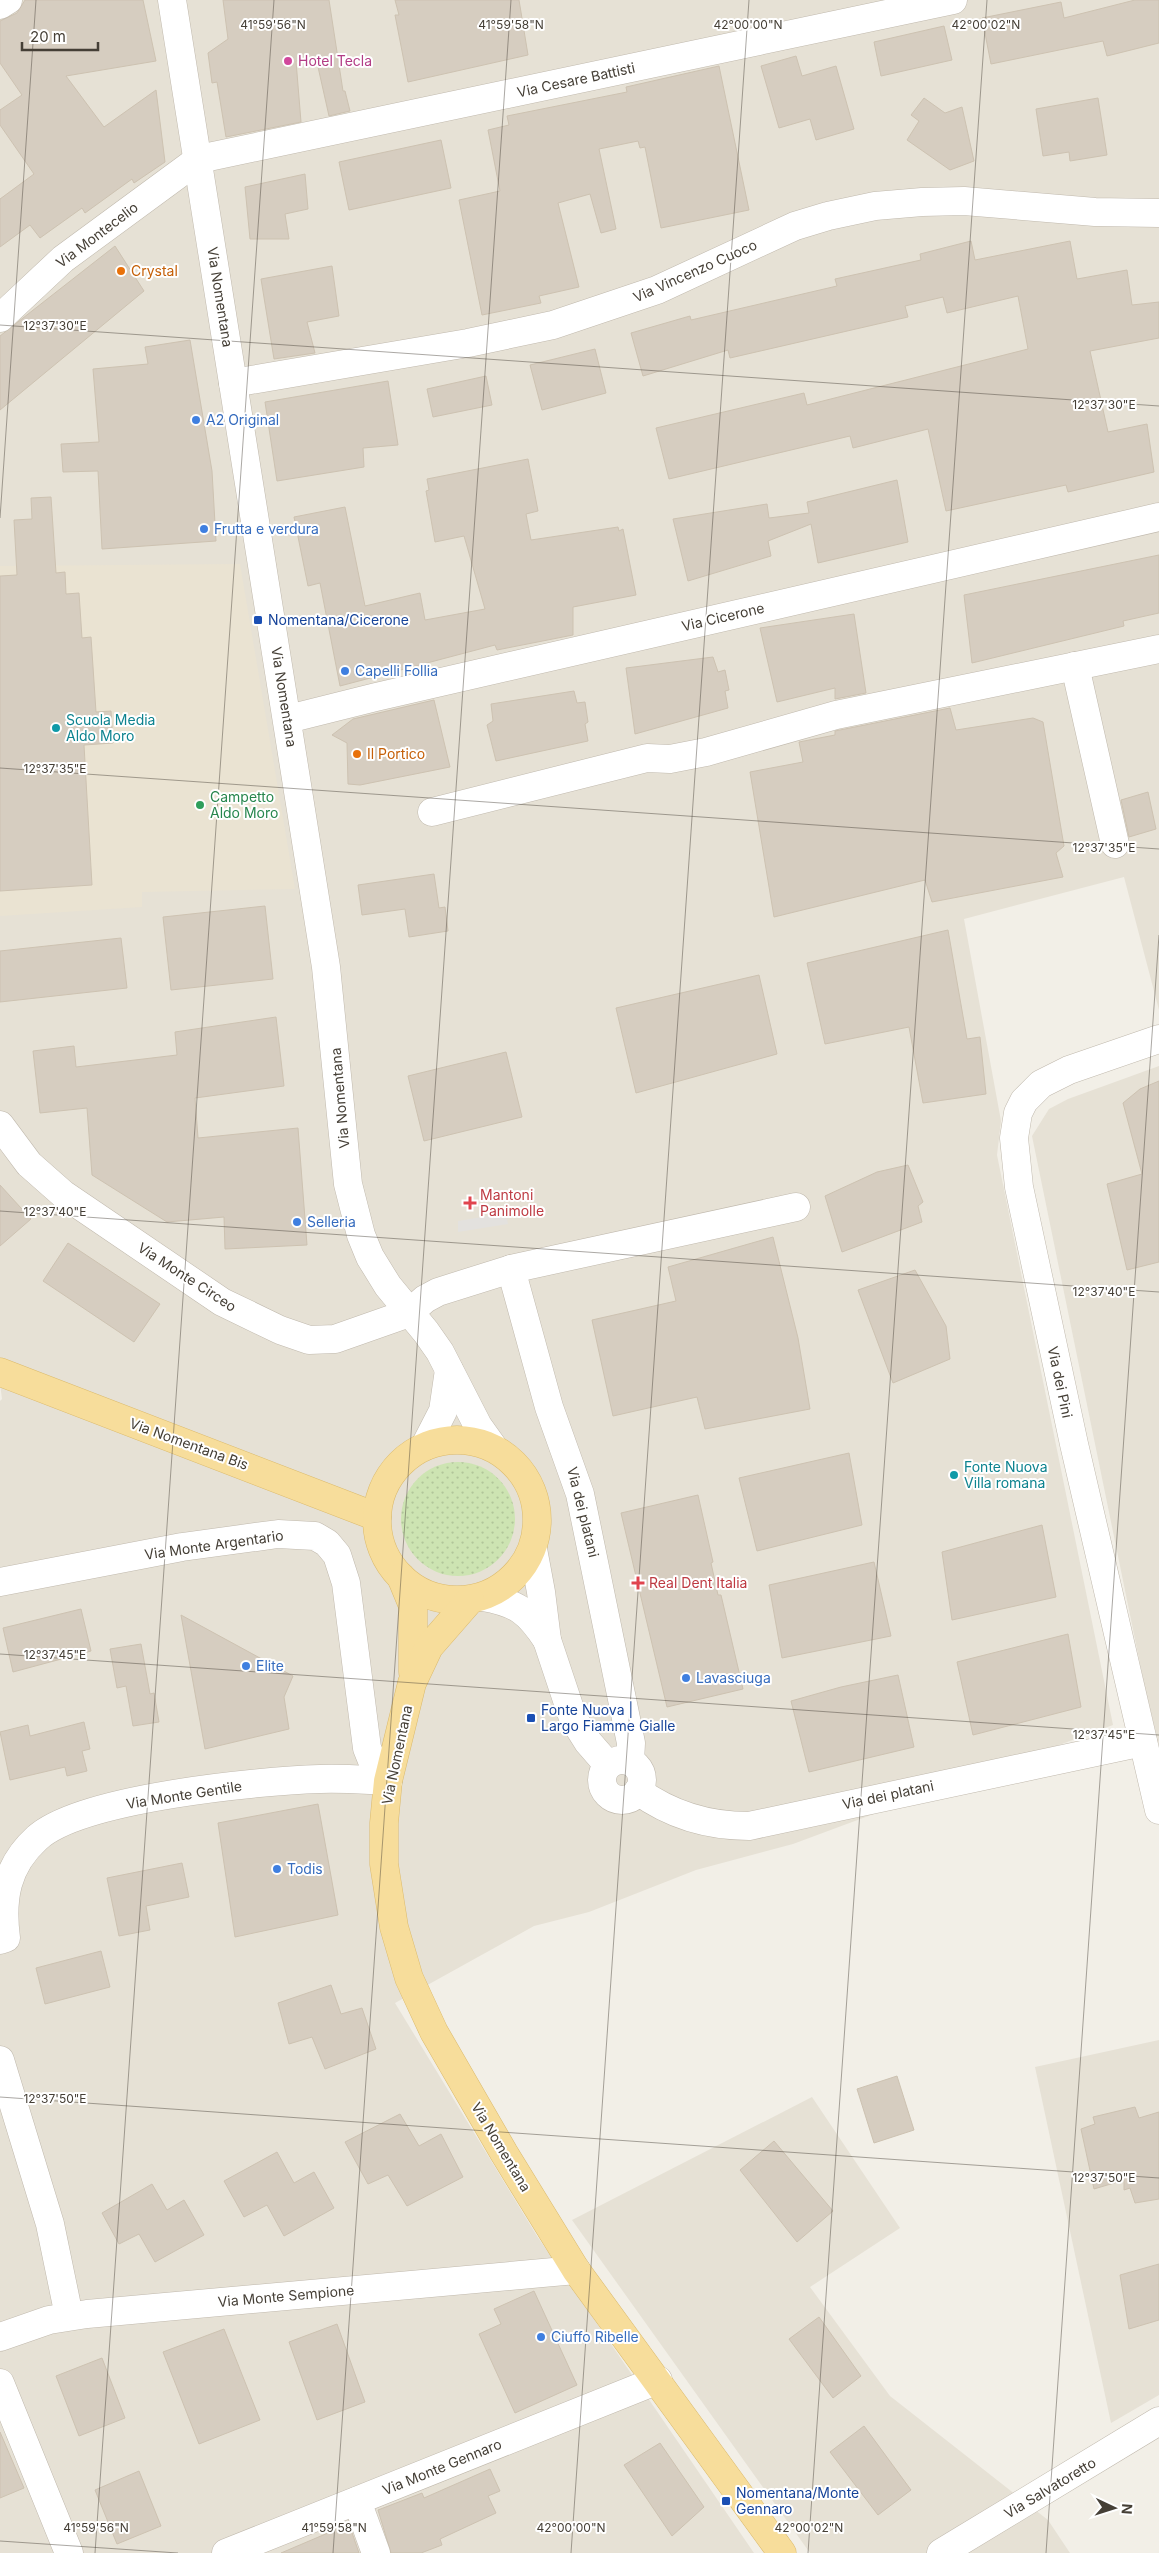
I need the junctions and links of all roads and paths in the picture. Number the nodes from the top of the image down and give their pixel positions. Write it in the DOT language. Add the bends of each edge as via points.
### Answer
graph roads {
  1 [pos="8,0"];
  2 [pos="172,0"];
  3 [pos="953,0"];
  4 [pos="0,6"];
  5 [pos="199,159"];
  6 [pos="1159,213"];
  7 [pos="0,318"];
  8 [pos="233,383"];
  9 [pos="1159,517"];
  10 [pos="1159,649"];
  11 [pos="1075,666"];
  12 [pos="288,719"];
  13 [pos="432,812"];
  14 [pos="1115,844"];
  15 [pos="1159,1039"];
  16 [pos="0,1125"];
  17 [pos="796,1207"];
  18 [pos="511,1269"];
  19 [pos="409,1313"];
  20 [pos="449,1370"];
  21 [pos="0,1372"];
  22 [pos="425,1446"];
  23 [pos="494,1447"];
  24 [pos="377,1517"];
  25 [pos="533,1549"];
  26 [pos="401,1577"];
  27 [pos="0,1582"];
  28 [pos="476,1598"];
  29 [pos="547,1640"];
  30 [pos="412,1683"];
  31 [pos="1143,1742"];
  32 [pos="619,1763"];
  33 [pos="388,1781"];
  34 [pos="638,1791"];
  35 [pos="1159,1810"];
  36 [pos="3,1939"];
  37 [pos="0,2060"];
  38 [pos="576,2270"];
  39 [pos="69,2316"];
  40 [pos="0,2337"];
  41 [pos="658,2380"];
  42 [pos="0,2383"];
  43 [pos="1159,2421"];
  44 [pos="356,2501"];
  45 [pos="69,2553"];
  46 [pos="226,2553"];
  47 [pos="376,2553"];
  48 [pos="782,2553"];
  49 [pos="941,2553"];
  1 -- 4 [label="street"];
  2 -- 5 [label="street, Via Nomentana"];
  3 -- 5 [label="street, Via Cesare Battisti"];
  5 -- 7 [label="street, Via Montecelio" via="63,259"];
  5 -- 8 [label="street, Via Nomentana"];
  6 -- 8 [label="street, Via Vincenzo Cuoco" via="1095,212 964,201 867,208 795,226 657,290 553,324 468,343"];
  8 -- 12 [label="street, Via Nomentana"];
  9 -- 12 [label="street, Via Cicerone"];
  10 -- 11 [label="street"];
  11 -- 13 [label="street" via="836,715 706,752 670,759 647,758"];
  11 -- 14 [label="street"];
  12 -- 19 [label="street, Via Nomentana" via="329,987 352,1206 375,1267"];
  15 -- 31 [label="street, Via dei Pini" via="1069,1070 1041,1084 1024,1101 1018,1113 1014,1138 1019,1187 1070,1427"];
  16 -- 19 [label="street, Via Monte Circeo" via="29,1164 63,1194 222,1302 280,1330 309,1340 327,1340"];
  17 -- 18 [label="street"];
  18 -- 19 [label="street" via="438,1292"];
  18 -- 32 [label="street, Via dei platani" via="546,1398 580,1494 631,1743"];
  19 -- 20 [label="street, Via Nomentana" via="431,1339"];
  20 -- 22 [label="street" via="442,1411"];
  20 -- 23 [label="street, Via Nomentana" via="478,1426"];
  21 -- 24 [label="main road, Via Nomentana Bis"];
  22 -- 23 [label="main road" via="448,1440 471,1440"];
  22 -- 24 [label="main road" via="406,1458 391,1475 381,1495"];
  23 -- 25 [label="main road" via="510,1458 532,1490 538,1510"];
  24 -- 26 [label="main road" via="378,1536 386,1558"];
  25 -- 28 [label="main road" via="521,1570 504,1586"];
  25 -- 29 [label="street"];
  26 -- 28 [label="main road" via="421,1592 445,1600"];
  26 -- 30 [label="main road, Via Nomentana" via="413,1606"];
  27 -- 33 [label="street, Via Monte Argentario" via="240,1539 278,1534 307,1534 321,1539 337,1555 344,1575 351,1607 367,1748 373,1763"];
  28 -- 29 [label="street" via="501,1600 520,1608"];
  28 -- 30 [label="main road, Via Nomentana" via="429,1647"];
  29 -- 32 [label="street" via="578,1727 593,1750"];
  30 -- 33 [label="main road, Via Nomentana"];
  31 -- 34 [label="street, Via dei platani" via="749,1826 712,1823 675,1813"];
  31 -- 35 [label="street, Via dei Pini"];
  32 -- 34 [label="street" via="639,1769"];
  32 -- 34 [label="street" via="602,1775 606,1793 622,1800 629,1799"];
  33 -- 36 [label="street, Via Monte Gentile" via="321,1779 148,1798 59,1824 38,1837 14,1866 5,1891"];
  33 -- 38 [label="main road, Via Nomentana" via="384,1864 394,1927 409,1978 434,2032"];
  37 -- 39 [label="street" via="50,2224"];
  38 -- 39 [label="street, Via Monte Sempione"];
  38 -- 41 [label="main road, Via Nomentana"];
  39 -- 40 [label="street, Via Monte Sempione" via="27,2326"];
  41 -- 44 [label="street, Via Monte Gennaro"];
  41 -- 48 [label="main road, Via Nomentana"];
  42 -- 45 [label="street"];
  43 -- 49 [label="street, Via Salvatoretto"];
  44 -- 46 [label="street, Via Monte Gennaro"];
  44 -- 47 [label="street"];
}
